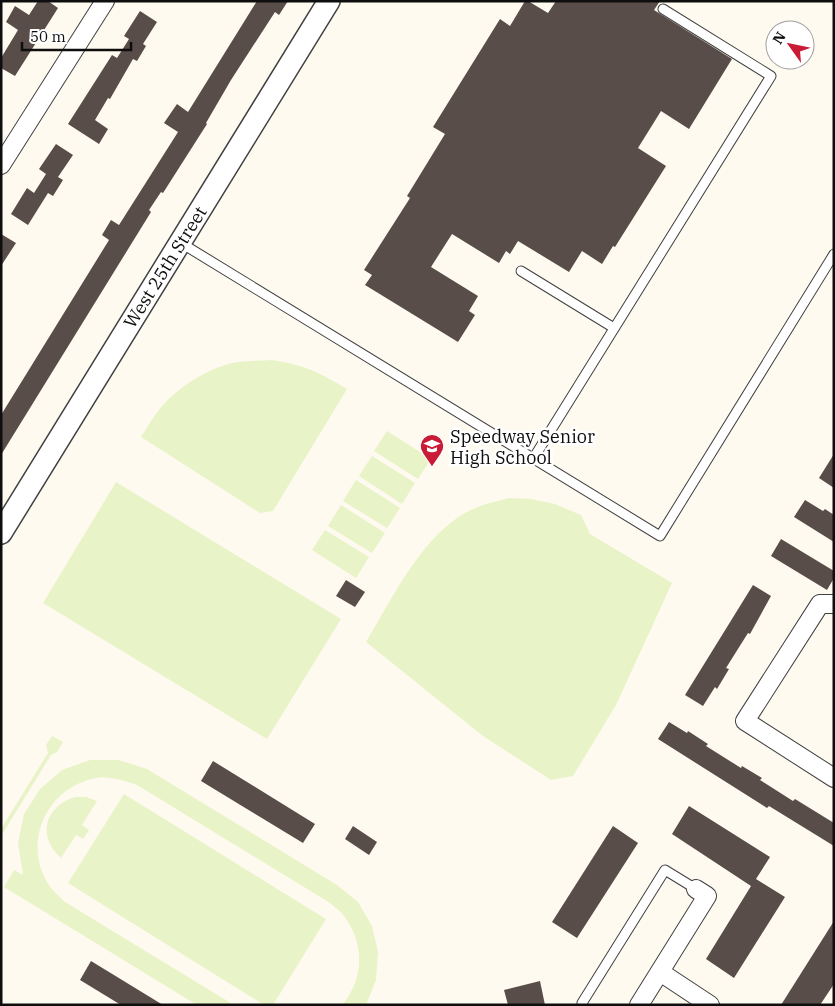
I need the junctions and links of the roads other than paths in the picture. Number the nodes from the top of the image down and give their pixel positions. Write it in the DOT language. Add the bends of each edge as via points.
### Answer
graph roads {
  1 [pos="105,1"];
  2 [pos="329,1"];
  3 [pos="663,9"];
  4 [pos="1,164"];
  5 [pos="180,243"];
  6 [pos="834,254"];
  7 [pos="522,271"];
  8 [pos="614,328"];
  9 [pos="533,458"];
  10 [pos="7,511"];
  11 [pos="1,533"];
  12 [pos="834,604"];
  13 [pos="834,778"];
  14 [pos="696,889"];
  15 [pos="660,972"];
  16 [pos="582,1005"];
  17 [pos="639,1005"];
  18 [pos="710,1005"];
  1 -- 4 [label="street"];
  2 -- 5 [label="street, West 25th Street"];
  3 -- 8 [label="lane" via="771,76"];
  5 -- 9 [label="lane"];
  5 -- 10 [label="street, West 25th Street"];
  6 -- 9 [label="lane" via="660,536"];
  7 -- 8 [label="lane"];
  8 -- 9 [label="lane"];
  10 -- 11 [label="street, West 25th Street"];
  12 -- 13 [label="street" via="820,604 745,721"];
  14 -- 15 [label="street" via="707,896"];
  14 -- 16 [label="lane" via="665,870"];
  15 -- 17 [label="street"];
  15 -- 18 [label="street"];
}
